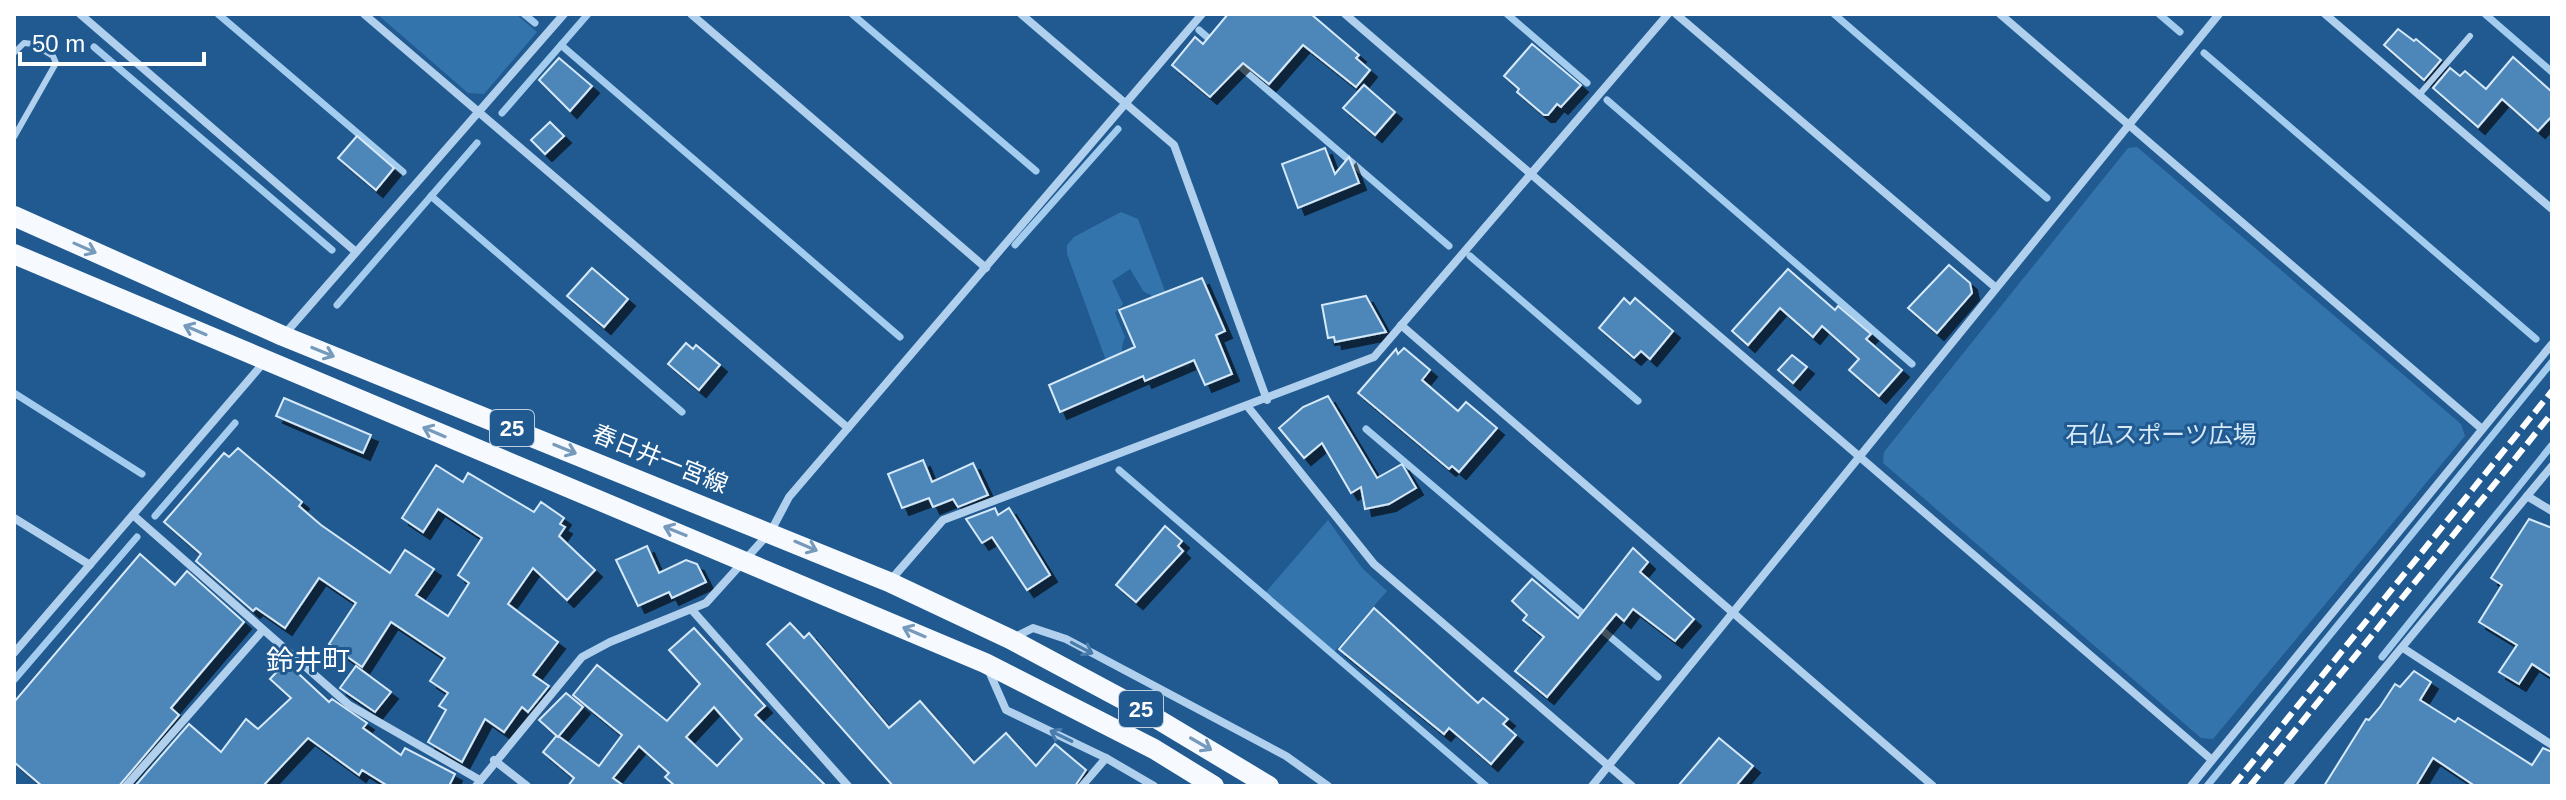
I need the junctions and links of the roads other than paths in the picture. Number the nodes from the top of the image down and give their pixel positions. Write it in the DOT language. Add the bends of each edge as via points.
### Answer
graph roads {
  1 [pos="80,14"];
  2 [pos="364,14"];
  3 [pos="564,14"];
  4 [pos="691,14"];
  5 [pos="1021,14"];
  6 [pos="1202,14"];
  7 [pos="1345,14"];
  8 [pos="1668,14"];
  9 [pos="1676,14"];
  10 [pos="2000,14"];
  11 [pos="2219,14"];
  12 [pos="2325,14"];
  13 [pos="2470,36"];
  14 [pos="14,53"];
  15 [pos="2419,95"];
  16 [pos="1125,104"];
  17 [pos="478,112"];
  18 [pos="2128,125"];
  19 [pos="14,137"];
  20 [pos="1531,174"];
  21 [pos="2552,209"];
  22 [pos="14,216"];
  23 [pos="356,252"];
  24 [pos="14,254"];
  25 [pos="986,268"];
  26 [pos="1995,287"];
  27 [pos="1401,325"];
  28 [pos="283,336"];
  29 [pos="2552,344"];
  30 [pos="267,360"];
  31 [pos="1267,400"];
  32 [pos="1248,407"];
  33 [pos="848,428"];
  34 [pos="2482,429"];
  35 [pos="1858,456"];
  36 [pos="2552,466"];
  37 [pos="2527,496"];
  38 [pos="2552,511"];
  39 [pos="133,515"];
  40 [pos="14,518"];
  41 [pos="771,531"];
  42 [pos="747,560"];
  43 [pos="90,565"];
  44 [pos="889,582"];
  45 [pos="692,610"];
  46 [pos="1731,614"];
  47 [pos="263,630"];
  48 [pos="1010,639"];
  49 [pos="2403,648"];
  50 [pos="14,653"];
  51 [pos="985,663"];
  52 [pos="2552,745"];
  53 [pos="1106,758"];
  54 [pos="494,760"];
  55 [pos="2212,760"];
  56 [pos="1608,766"];
  57 [pos="477,782"];
  58 [pos="126,786"];
  59 [pos="527,786"];
  60 [pos="848,786"];
  61 [pos="1082,786"];
  62 [pos="1154,786"];
  63 [pos="1214,786"];
  64 [pos="1269,786"];
  65 [pos="1328,786"];
  66 [pos="1592,786"];
  67 [pos="1632,786"];
  68 [pos="1933,786"];
  69 [pos="2191,786"];
  70 [pos="2287,786"];
  1 -- 23 [label="street"];
  2 -- 17 [label="street"];
  3 -- 17 [label="street"];
  4 -- 25 [label="street"];
  5 -- 16 [label="street"];
  6 -- 16 [label="street"];
  7 -- 20 [label="street"];
  8 -- 20 [label="street"];
  9 -- 26 [label="street"];
  10 -- 18 [label="street"];
  11 -- 18 [label="street"];
  12 -- 15 [label="street"];
  13 -- 15 [label="lane"];
  14 -- 19 [label="lane" via="24,43 33,44 56,63"];
  15 -- 21 [label="street"];
  16 -- 25 [label="street"];
  16 -- 31 [label="street" via="1174,145"];
  17 -- 23 [label="street"];
  17 -- 33 [label="street"];
  18 -- 26 [label="street"];
  18 -- 34 [label="street"];
  20 -- 27 [label="street"];
  20 -- 35 [label="street"];
  22 -- 28 [label="main road, 春日井一宮線 / 25, one-way"];
  23 -- 28 [label="street"];
  30 -- 24 [label="main road, 25, one-way"];
  25 -- 33 [label="street"];
  26 -- 35 [label="street"];
  27 -- 31 [label="street" via="1374,357"];
  27 -- 46 [label="street"];
  28 -- 41 [label="main road, 春日井一宮線 / 25, one-way"];
  29 -- 34 [label="street"];
  30 -- 39 [label="street"];
  42 -- 30 [label="main road, 25, one-way"];
  31 -- 32 [label="street"];
  32 -- 44 [label="street" via="943,520"];
  32 -- 56 [label="street" via="1374,564"];
  33 -- 41 [label="street" via="789,497"];
  34 -- 55 [label="street"];
  35 -- 46 [label="street"];
  35 -- 55 [label="street"];
  36 -- 37 [label="street"];
  37 -- 38 [label="street"];
  37 -- 49 [label="street"];
  39 -- 43 [label="street"];
  39 -- 47 [label="street"];
  40 -- 43 [label="street"];
  41 -- 42 [label="street"];
  41 -- 44 [label="main road, 春日井一宮線 / 25, one-way"];
  42 -- 45 [label="street" via="706,603"];
  51 -- 42 [label="main road, 25, one-way"];
  43 -- 50 [label="street"];
  44 -- 48 [label="main road, 春日井一宮線 / 25"];
  45 -- 54 [label="street" via="582,657"];
  45 -- 60 [label="street"];
  46 -- 56 [label="street"];
  46 -- 68 [label="street"];
  47 -- 57 [label="street" via="349,705"];
  47 -- 58 [label="street"];
  48 -- 64 [label="main road, 春日井一宮線 / 25, one-way"];
  48 -- 65 [label="street, one-way" via="1033,628 1066,639 1286,756"];
  49 -- 52 [label="street"];
  49 -- 70 [label="street"];
  53 -- 51 [label="street, one-way" via="1006,710"];
  51 -- 63 [label="main road, 25" via="1154,749"];
  53 -- 61 [label="street"];
  53 -- 62 [label="street"];
  54 -- 57 [label="street"];
  54 -- 59 [label="street"];
  55 -- 69 [label="street"];
  56 -- 66 [label="street"];
  56 -- 67 [label="street"];
}
